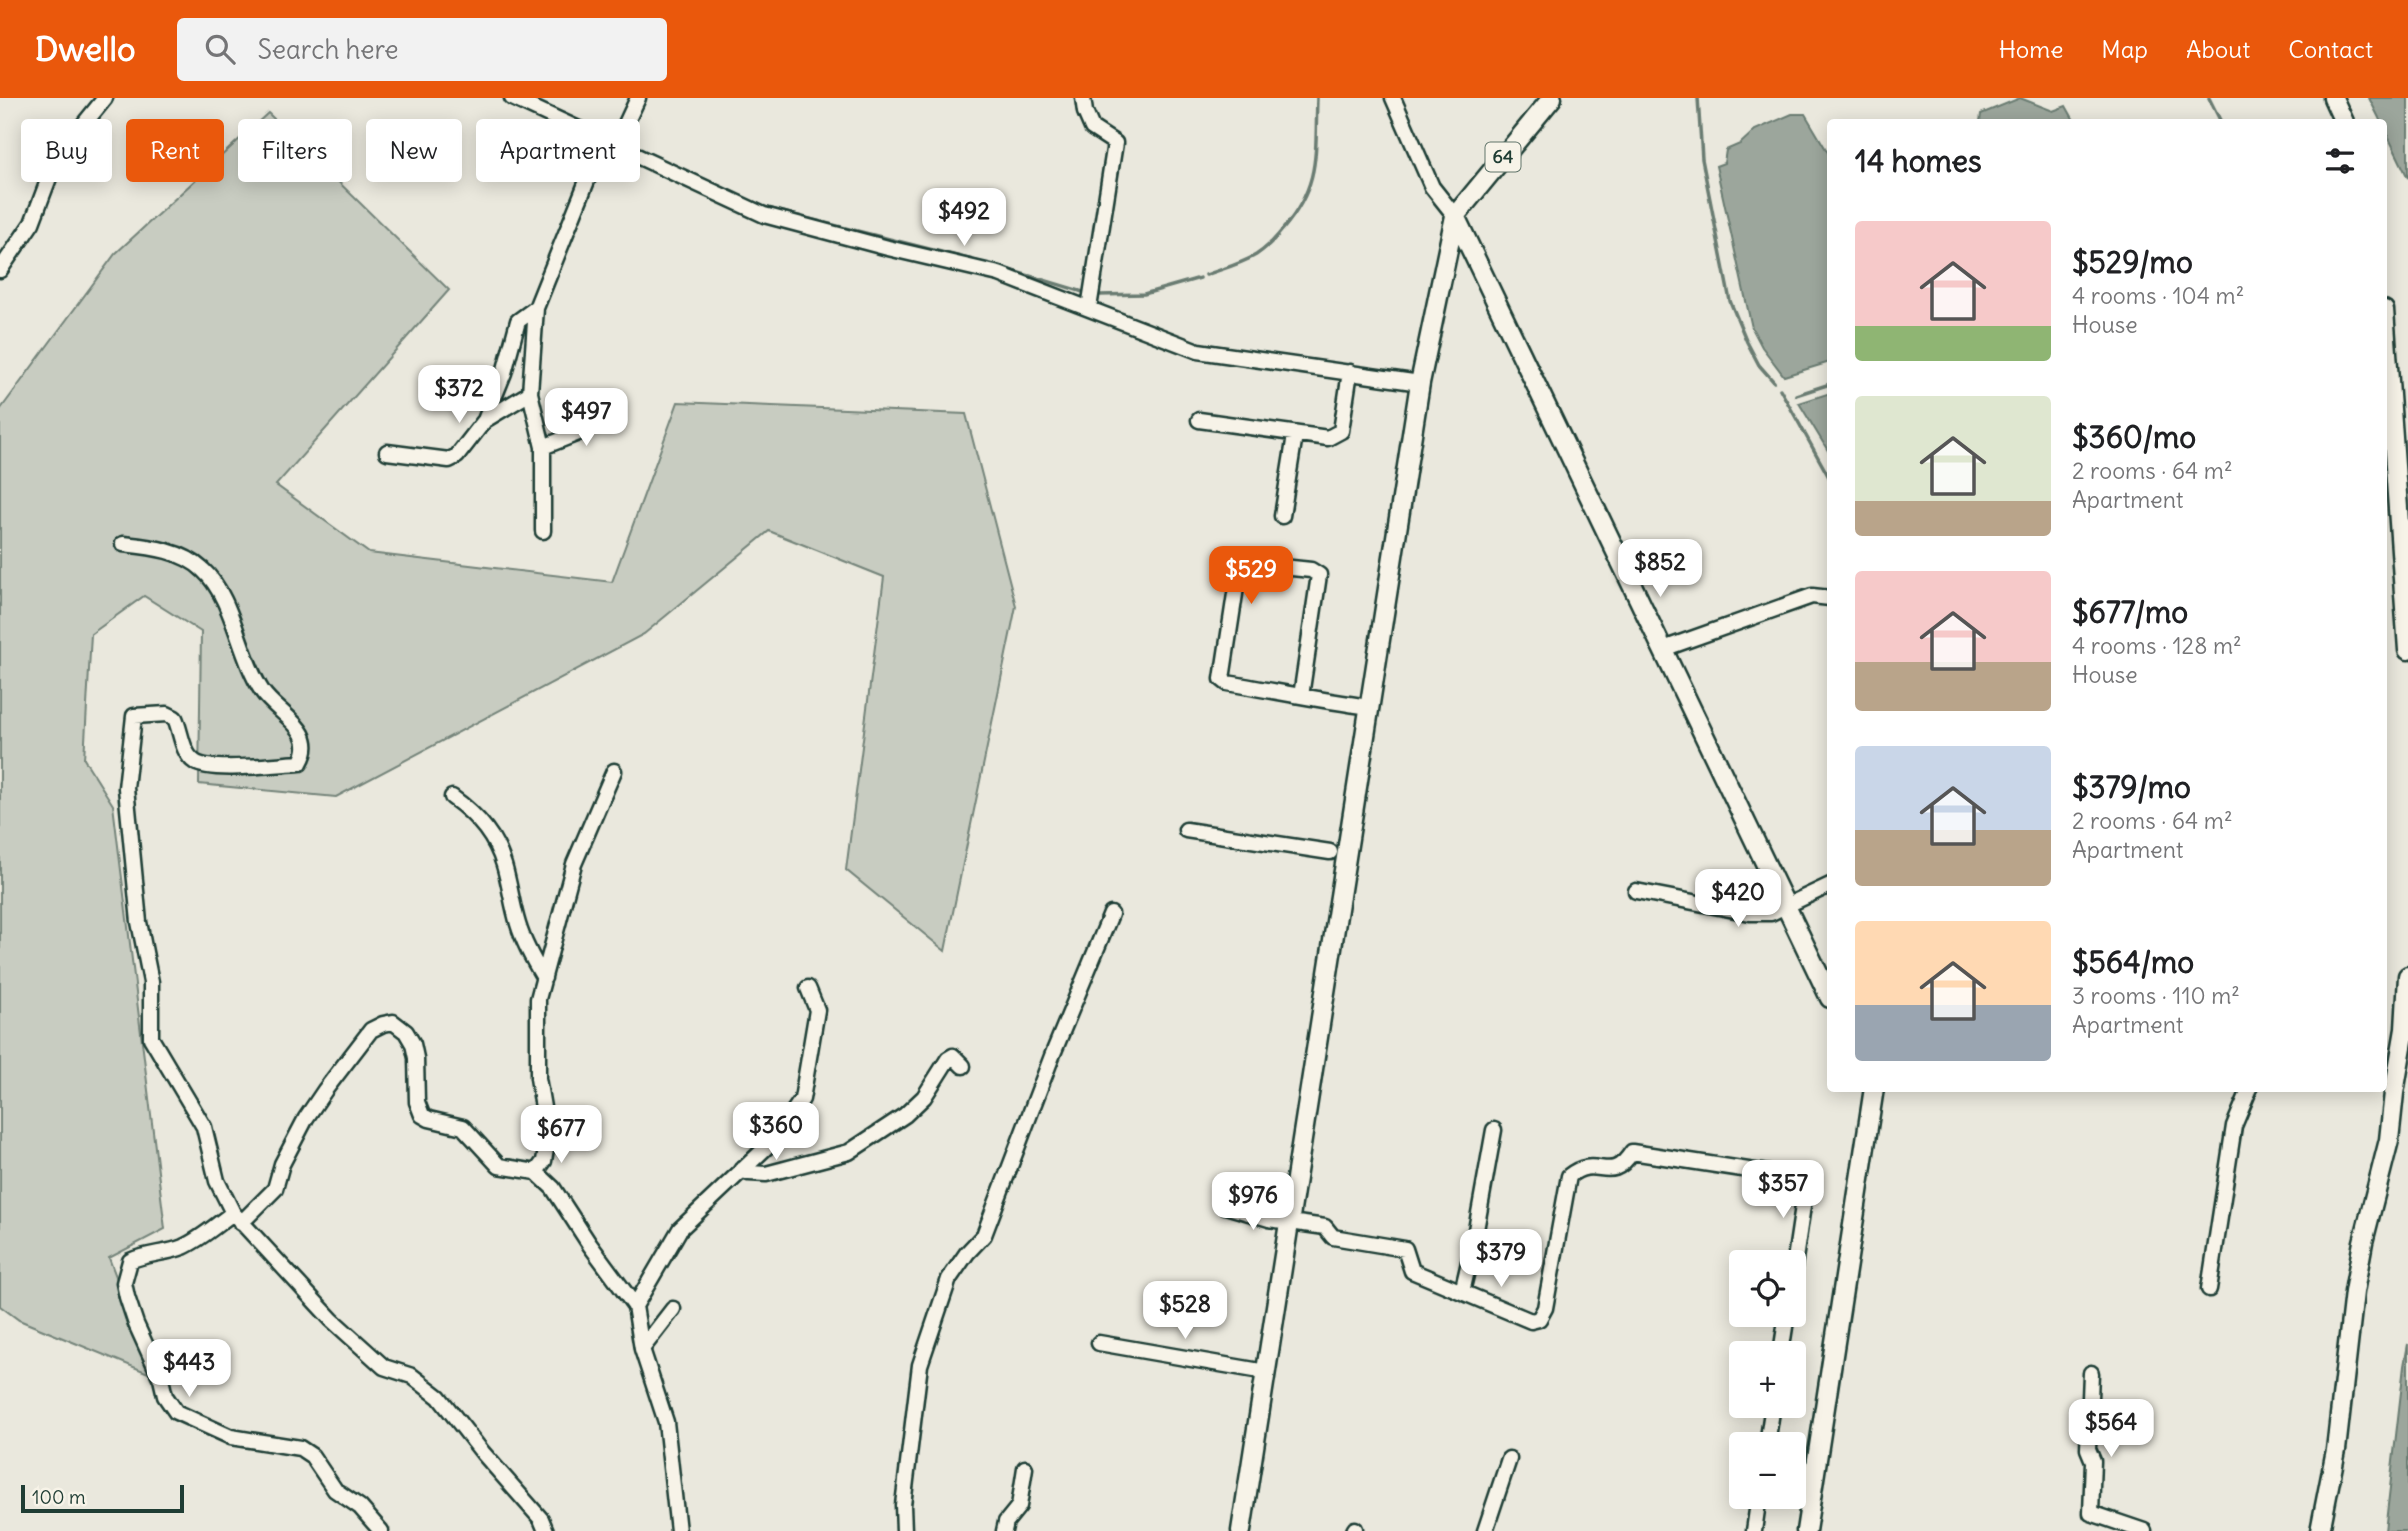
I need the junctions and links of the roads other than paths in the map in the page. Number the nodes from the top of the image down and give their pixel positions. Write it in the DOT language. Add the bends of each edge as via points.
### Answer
graph roads {
  1 [pos="105,98"];
  2 [pos="512,98"];
  3 [pos="638,98"];
  4 [pos="1083,98"];
  5 [pos="1393,98"];
  6 [pos="1552,98"];
  7 [pos="2333,98"];
  8 [pos="556,119"];
  9 [pos="625,119"];
  10 [pos="2343,119"];
  11 [pos="640,158"];
  12 [pos="592,182"];
  13 [pos="1455,216"];
  14 [pos="0,270"];
  15 [pos="536,308"];
  16 [pos="1089,308"];
  17 [pos="2387,352"];
  18 [pos="1350,372"];
  19 [pos="1420,383"];
  20 [pos="530,393"];
  21 [pos="606,411"];
  22 [pos="485,420"];
  23 [pos="1199,420"];
  24 [pos="1295,435"];
  25 [pos="543,447"];
  26 [pos="387,452"];
  27 [pos="1282,516"];
  28 [pos="543,531"];
  29 [pos="123,544"];
  30 [pos="1827,598"];
  31 [pos="1663,649"];
  32 [pos="2408,650"];
  33 [pos="1301,696"];
  34 [pos="1370,707"];
  35 [pos="614,771"];
  36 [pos="452,797"];
  37 [pos="1186,830"];
  38 [pos="1330,852"];
  39 [pos="1827,887"];
  40 [pos="1636,891"];
  41 [pos="1787,907"];
  42 [pos="1111,914"];
  43 [pos="2408,976"];
  44 [pos="544,978"];
  45 [pos="808,988"];
  46 [pos="1827,992"];
  47 [pos="963,1066"];
  48 [pos="2387,1091"];
  49 [pos="1877,1092"];
  50 [pos="2248,1092"];
  51 [pos="1494,1130"];
  52 [pos="741,1170"];
  53 [pos="536,1172"];
  54 [pos="1225,1206"];
  55 [pos="237,1218"];
  56 [pos="1290,1221"];
  57 [pos="1796,1250"];
  58 [pos="2209,1289"];
  59 [pos="1462,1292"];
  60 [pos="635,1306"];
  61 [pos="673,1309"];
  62 [pos="1099,1343"];
  63 [pos="642,1349"];
  64 [pos="1266,1372"];
  65 [pos="2091,1373"];
  66 [pos="1509,1459"];
  67 [pos="1024,1468"];
  68 [pos="1757,1509"];
  69 [pos="381,1531"];
  70 [pos="546,1531"];
  71 [pos="678,1531"];
  72 [pos="904,1531"];
  73 [pos="1004,1531"];
  74 [pos="1241,1531"];
  75 [pos="1485,1531"];
  76 [pos="1754,1531"];
  77 [pos="1806,1531"];
  78 [pos="2144,1531"];
  79 [pos="2320,1531"];
  1 -- 14 [label="street" via="62,151 32,223"];
  2 -- 8 [label="street"];
  3 -- 9 [label="street"];
  4 -- 16 [label="street" via="1092,128 1115,143"];
  5 -- 13 [label="street" via="1432,187"];
  6 -- 13 [label="main road, 64"];
  7 -- 10 [label="main road"];
  11 -- 16 [label="street" via="764,215 999,274"];
  12 -- 15 [label="street"];
  13 -- 19 [label="main road"];
  13 -- 31 [label="main road"];
  15 -- 20 [label="street"];
  15 -- 22 [label="street" via="518,321"];
  16 -- 18 [label="street" via="1198,351"];
  17 -- 32 [label="main road"];
  18 -- 19 [label="street"];
  18 -- 24 [label="street" via="1341,431 1328,438"];
  19 -- 34 [label="main road"];
  20 -- 22 [label="street"];
  20 -- 25 [label="street"];
  21 -- 25 [label="street" via="581,432"];
  22 -- 26 [label="street" via="449,460"];
  23 -- 24 [label="street"];
  24 -- 27 [label="street"];
  25 -- 28 [label="street"];
  29 -- 55 [label="street" via="160,548 203,570 219,592 262,692 306,741 300,763 220,767 195,762 175,718 167,714 134,716 126,788 139,922 151,982 151,1038 204,1127 217,1181"];
  30 -- 31 [label="street" via="1812,596"];
  31 -- 41 [label="main road"];
  33 -- 33 [label="street" via="1222,679 1239,568 1244,563 1311,570 1319,575"];
  33 -- 34 [label="street"];
  34 -- 56 [label="main road"];
  35 -- 44 [label="street" via="574,864"];
  36 -- 44 [label="street" via="478,817 496,845 527,950"];
  37 -- 38 [label="street"];
  39 -- 41 [label="street"];
  40 -- 41 [label="street" via="1750,913"];
  41 -- 46 [label="main road"];
  42 -- 72 [label="street" via="984,1235 949,1279 934,1321 920,1365"];
  43 -- 48 [label="main road" via="2405,1029"];
  44 -- 53 [label="street" via="538,999 538,1078 548,1137 544,1161"];
  45 -- 52 [label="street" via="817,1010 802,1099 774,1140"];
  47 -- 52 [label="street" via="953,1056 948,1059 924,1097 905,1115 849,1152 766,1174"];
  48 -- 79 [label="main road" via="2389,1140 2358,1267 2336,1450"];
  49 -- 77 [label="main road"];
  50 -- 58 [label="street" via="2234,1126"];
  51 -- 59 [label="street"];
  52 -- 60 [label="street" via="680,1229"];
  53 -- 55 [label="street" via="499,1166 463,1127 422,1115 413,1044 393,1022 371,1030 306,1118 282,1164 275,1189"];
  53 -- 60 [label="street" via="553,1188"];
  54 -- 56 [label="street"];
  55 -- 69 [label="street" via="181,1248 141,1255 130,1261 125,1272 127,1297 165,1396 176,1412 231,1437 284,1444 306,1452 335,1490 360,1507"];
  55 -- 70 [label="street" via="332,1320 384,1367 412,1376 439,1397"];
  56 -- 59 [label="street" via="1325,1227 1333,1237 1405,1249 1412,1271"];
  56 -- 64 [label="main road"];
  57 -- 59 [label="street" via="1807,1180 1632,1152 1624,1165 1613,1170 1589,1166 1569,1176 1545,1308 1539,1319 1531,1321"];
  60 -- 63 [label="street"];
  61 -- 63 [label="street"];
  62 -- 64 [label="street"];
  63 -- 71 [label="street" via="666,1422"];
  64 -- 74 [label="main road"];
  65 -- 78 [label="street" via="2091,1513"];
  66 -- 75 [label="street"];
  67 -- 73 [label="street" via="1019,1506"];
  68 -- 76 [label="street"];
}
